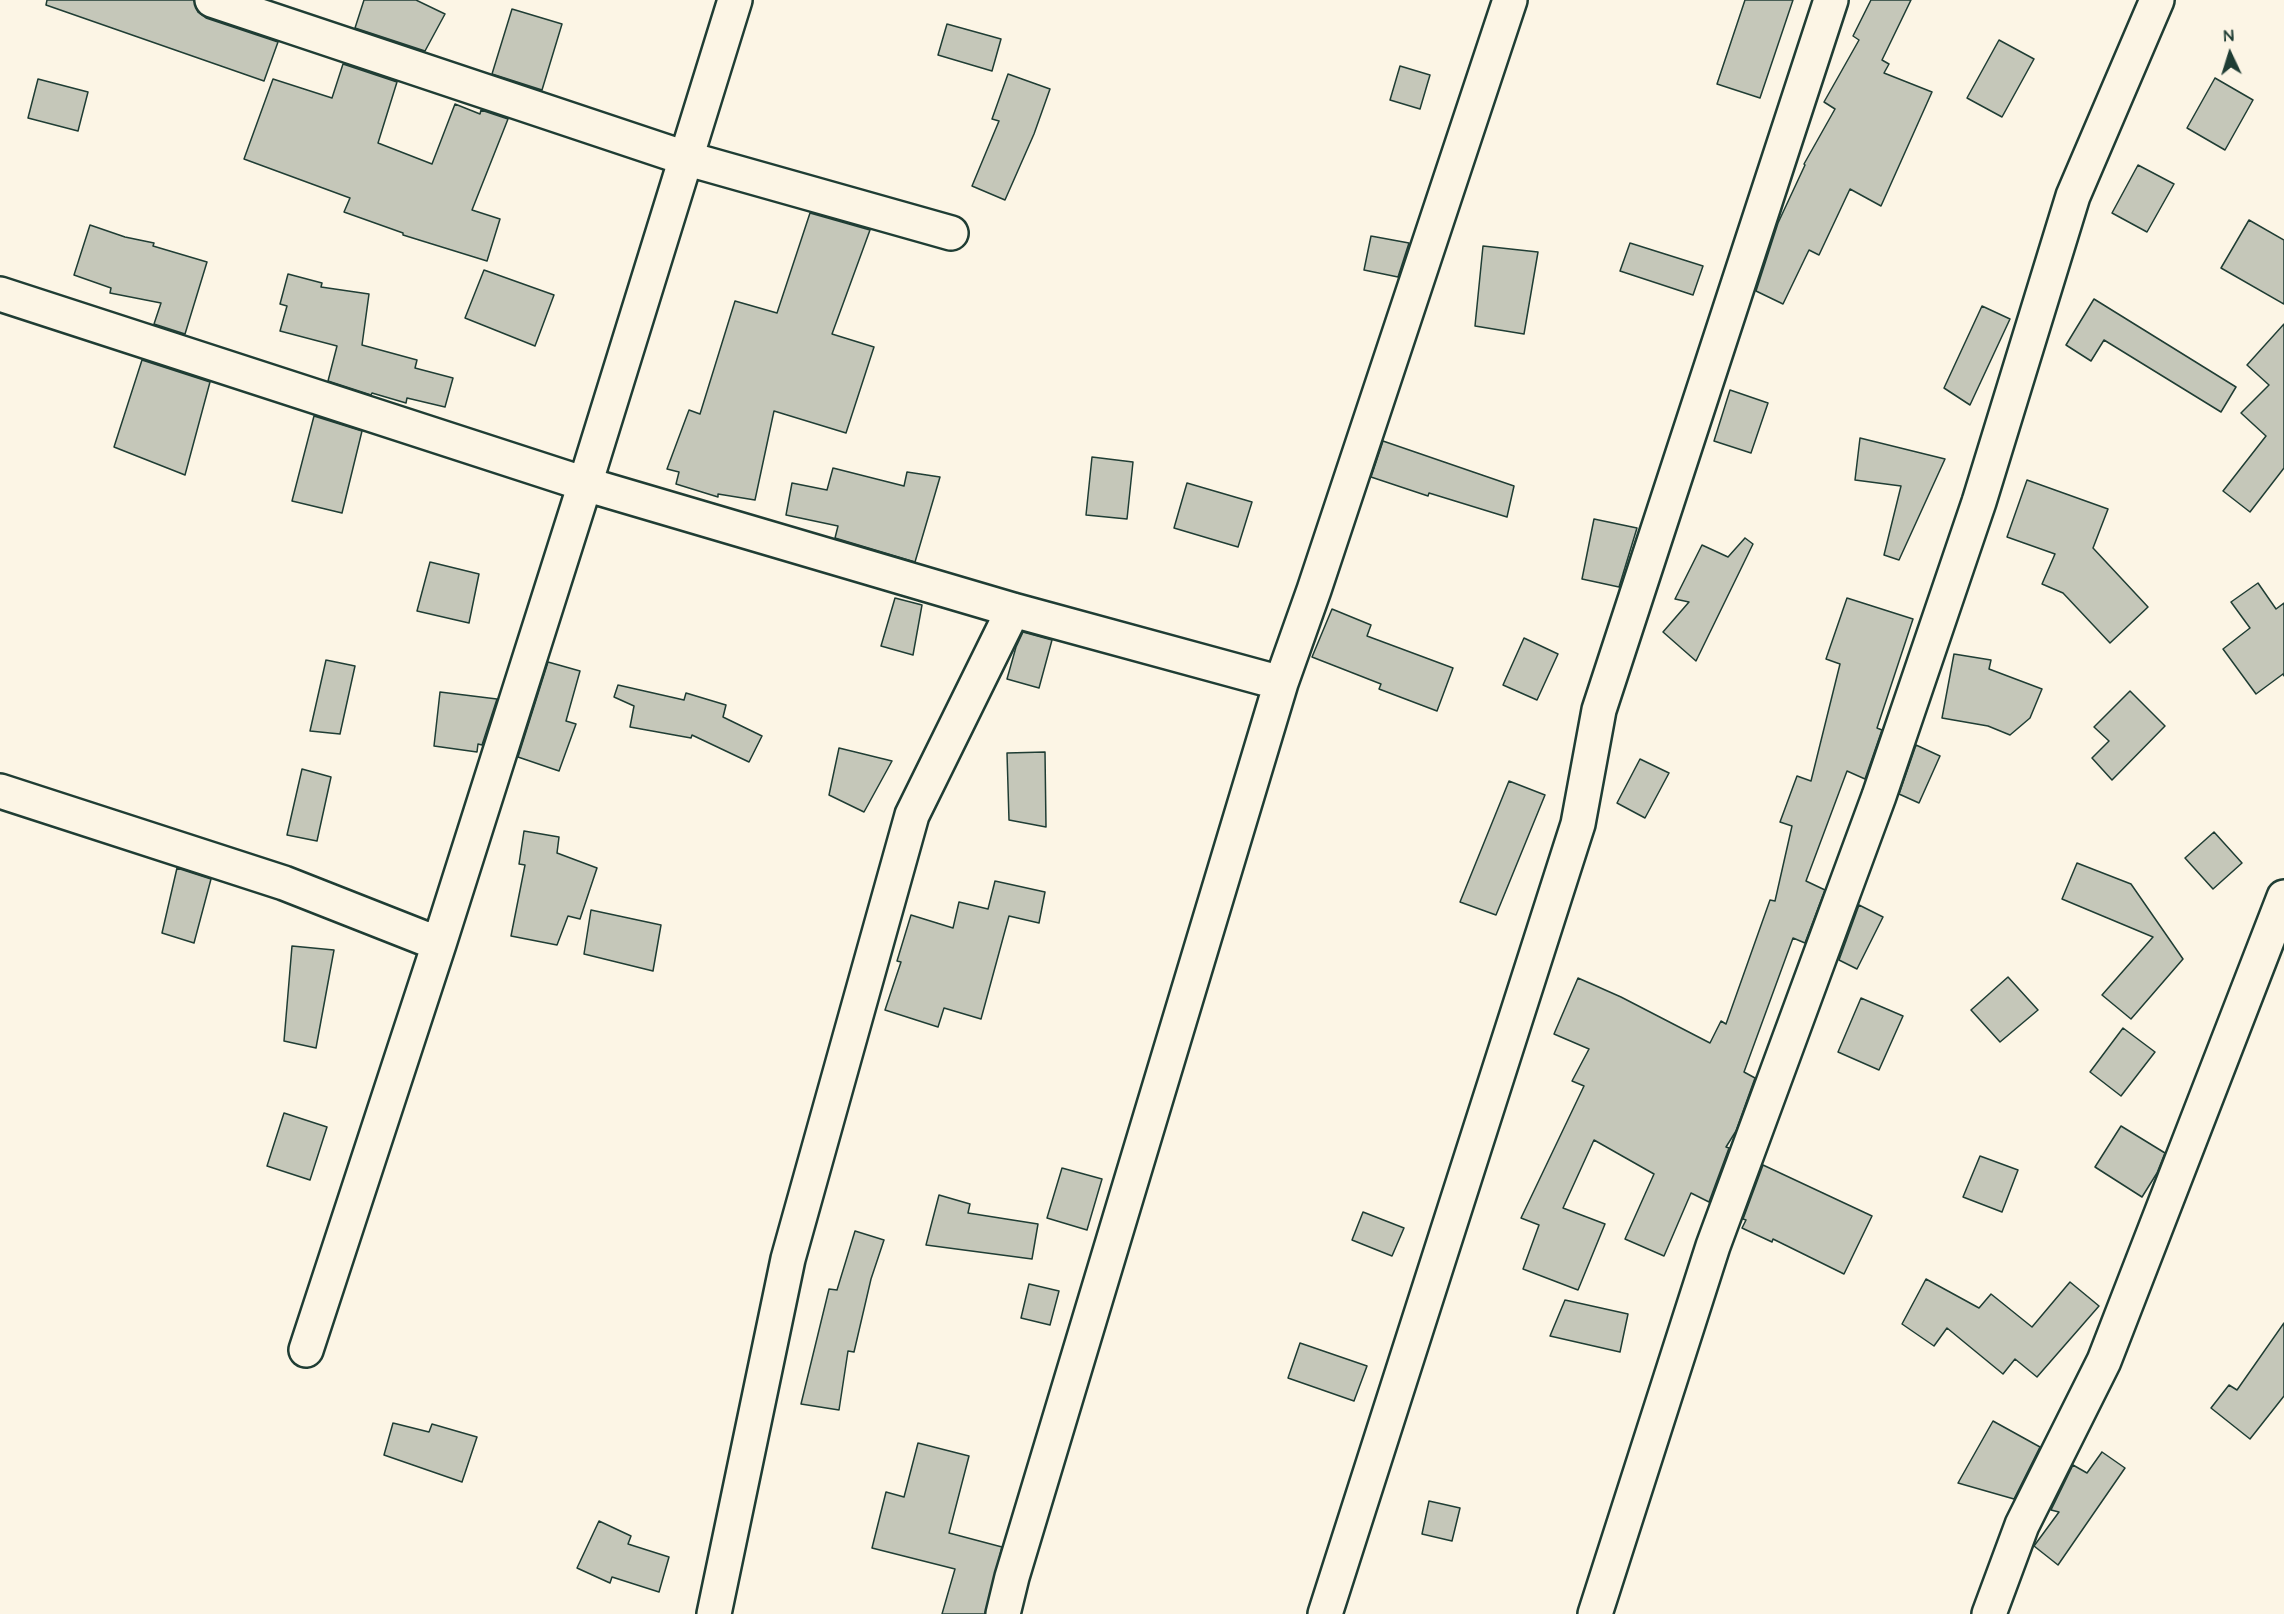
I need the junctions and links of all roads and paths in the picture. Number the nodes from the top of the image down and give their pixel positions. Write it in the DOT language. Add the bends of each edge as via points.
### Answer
graph roads {
  1 [pos="212,0"];
  2 [pos="735,0"];
  3 [pos="1510,0"];
  4 [pos="1831,0"];
  5 [pos="2157,0"];
  6 [pos="685,158"];
  7 [pos="951,233"];
  8 [pos="0,294"];
  9 [pos="585,484"];
  10 [pos="1013,610"];
  11 [pos="1281,683"];
  12 [pos="0,791"];
  13 [pos="2284,897"];
  14 [pos="439,944"];
  15 [pos="306,1350"];
  16 [pos="714,1614"];
  17 [pos="1003,1614"];
  18 [pos="1325,1614"];
  19 [pos="1595,1614"];
  20 [pos="1989,1614"];
  1 -- 6 [label="street"];
  2 -- 6 [label="street"];
  3 -- 11 [label="street"];
  4 -- 18 [label="street" via="1599,710 1578,824"];
  5 -- 19 [label="street" via="2073,196 1979,502 1879,796 1713,1246"];
  6 -- 7 [label="street"];
  6 -- 9 [label="street"];
  8 -- 9 [label="street"];
  9 -- 10 [label="street"];
  9 -- 14 [label="street"];
  10 -- 11 [label="street"];
  10 -- 16 [label="street" via="912,815 788,1260"];
  11 -- 17 [label="street"];
  12 -- 14 [label="street" via="284,883"];
  13 -- 20 [label="street" via="2104,1361 2022,1525"];
  14 -- 15 [label="street"];
}
